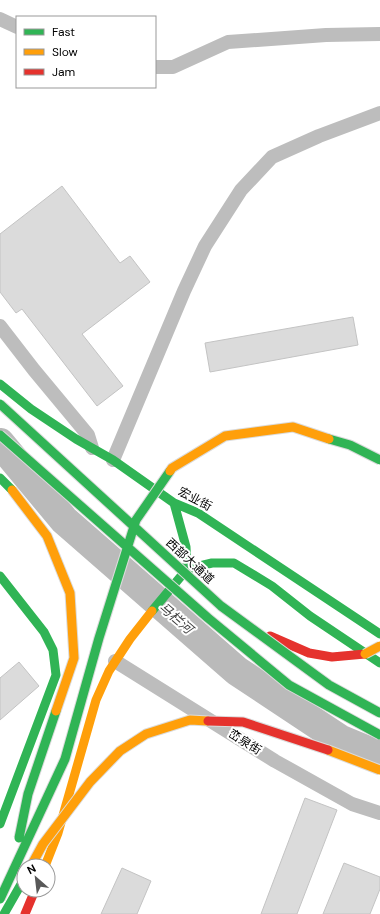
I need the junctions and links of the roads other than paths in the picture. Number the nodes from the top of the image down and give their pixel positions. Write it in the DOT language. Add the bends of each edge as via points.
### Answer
graph roads {
  1 [pos="0,19"];
  2 [pos="16,27"];
  3 [pos="380,34"];
  4 [pos="156,67"];
  5 [pos="380,113"];
  6 [pos="0,326"];
  7 [pos="0,384"];
  8 [pos="0,404"];
  9 [pos="0,435"];
  10 [pos="92,448"];
  11 [pos="114,460"];
  12 [pos="380,460"];
  13 [pos="0,478"];
  14 [pos="174,503"];
  15 [pos="187,569"];
  16 [pos="0,576"];
  17 [pos="236,617"];
  18 [pos="44,632"];
  19 [pos="380,634"];
  20 [pos="380,646"];
  21 [pos="109,659"];
  22 [pos="380,663"];
  23 [pos="380,713"];
  24 [pos="380,735"];
  25 [pos="380,770"];
  26 [pos="380,813"];
  27 [pos="0,824"];
  28 [pos="36,858"];
  29 [pos="48,858"];
  30 [pos="13,871"];
  31 [pos="16,893"];
  32 [pos="32,898"];
  33 [pos="0,899"];
  34 [pos="4,914"];
  35 [pos="25,914"];
  1 -- 2 [label="street"];
  3 -- 4 [label="street" via="326,34 228,42 174,67"];
  5 -- 11 [label="street" via="272,157 241,190 205,246"];
  6 -- 10 [label="street" via="88,434"];
  7 -- 10 [label="main road, 宏业街" via="30,409"];
  8 -- 17 [label="main road, 西部大通道, bridge"];
  9 -- 24 [label="main road, bridge" via="208,618 289,685"];
  10 -- 11 [label="main road, 宏业街"];
  11 -- 14 [label="main road, 宏业街"];
  12 -- 30 [label="main road, bridge" via="350,445 293,427 225,436 172,468 136,520 65,758"];
  13 -- 30 [label="main road, bridge" via="47,536 70,592 74,658 28,794"];
  14 -- 15 [label="main road" via="186,547"];
  14 -- 19 [label="main road, 宏业街" via="198,514"];
  15 -- 21 [label="main road" via="130,639"];
  15 -- 22 [label="main road" via="212,563 234,563 272,586 310,616"];
  16 -- 18 [label="main road"];
  17 -- 20 [label="main road, bridge" via="261,632 310,654 332,657 365,654"];
  17 -- 23 [label="main road, 西部大通道, bridge" via="329,685"];
  18 -- 21 [label="main road" via="84,651"];
  18 -- 27 [label="main road" via="53,650 56,675"];
  21 -- 26 [label="street, 峦泉街" via="275,761 352,804"];
  21 -- 29 [label="main road" via="109,671 96,700 58,833"];
  25 -- 28 [label="main road, bridge" via="242,722 190,720 146,734 120,751 90,782"];
  30 -- 33 [label="main road, bridge"];
  31 -- 34 [label="main road"];
  32 -- 35 [label="main road"];
}
